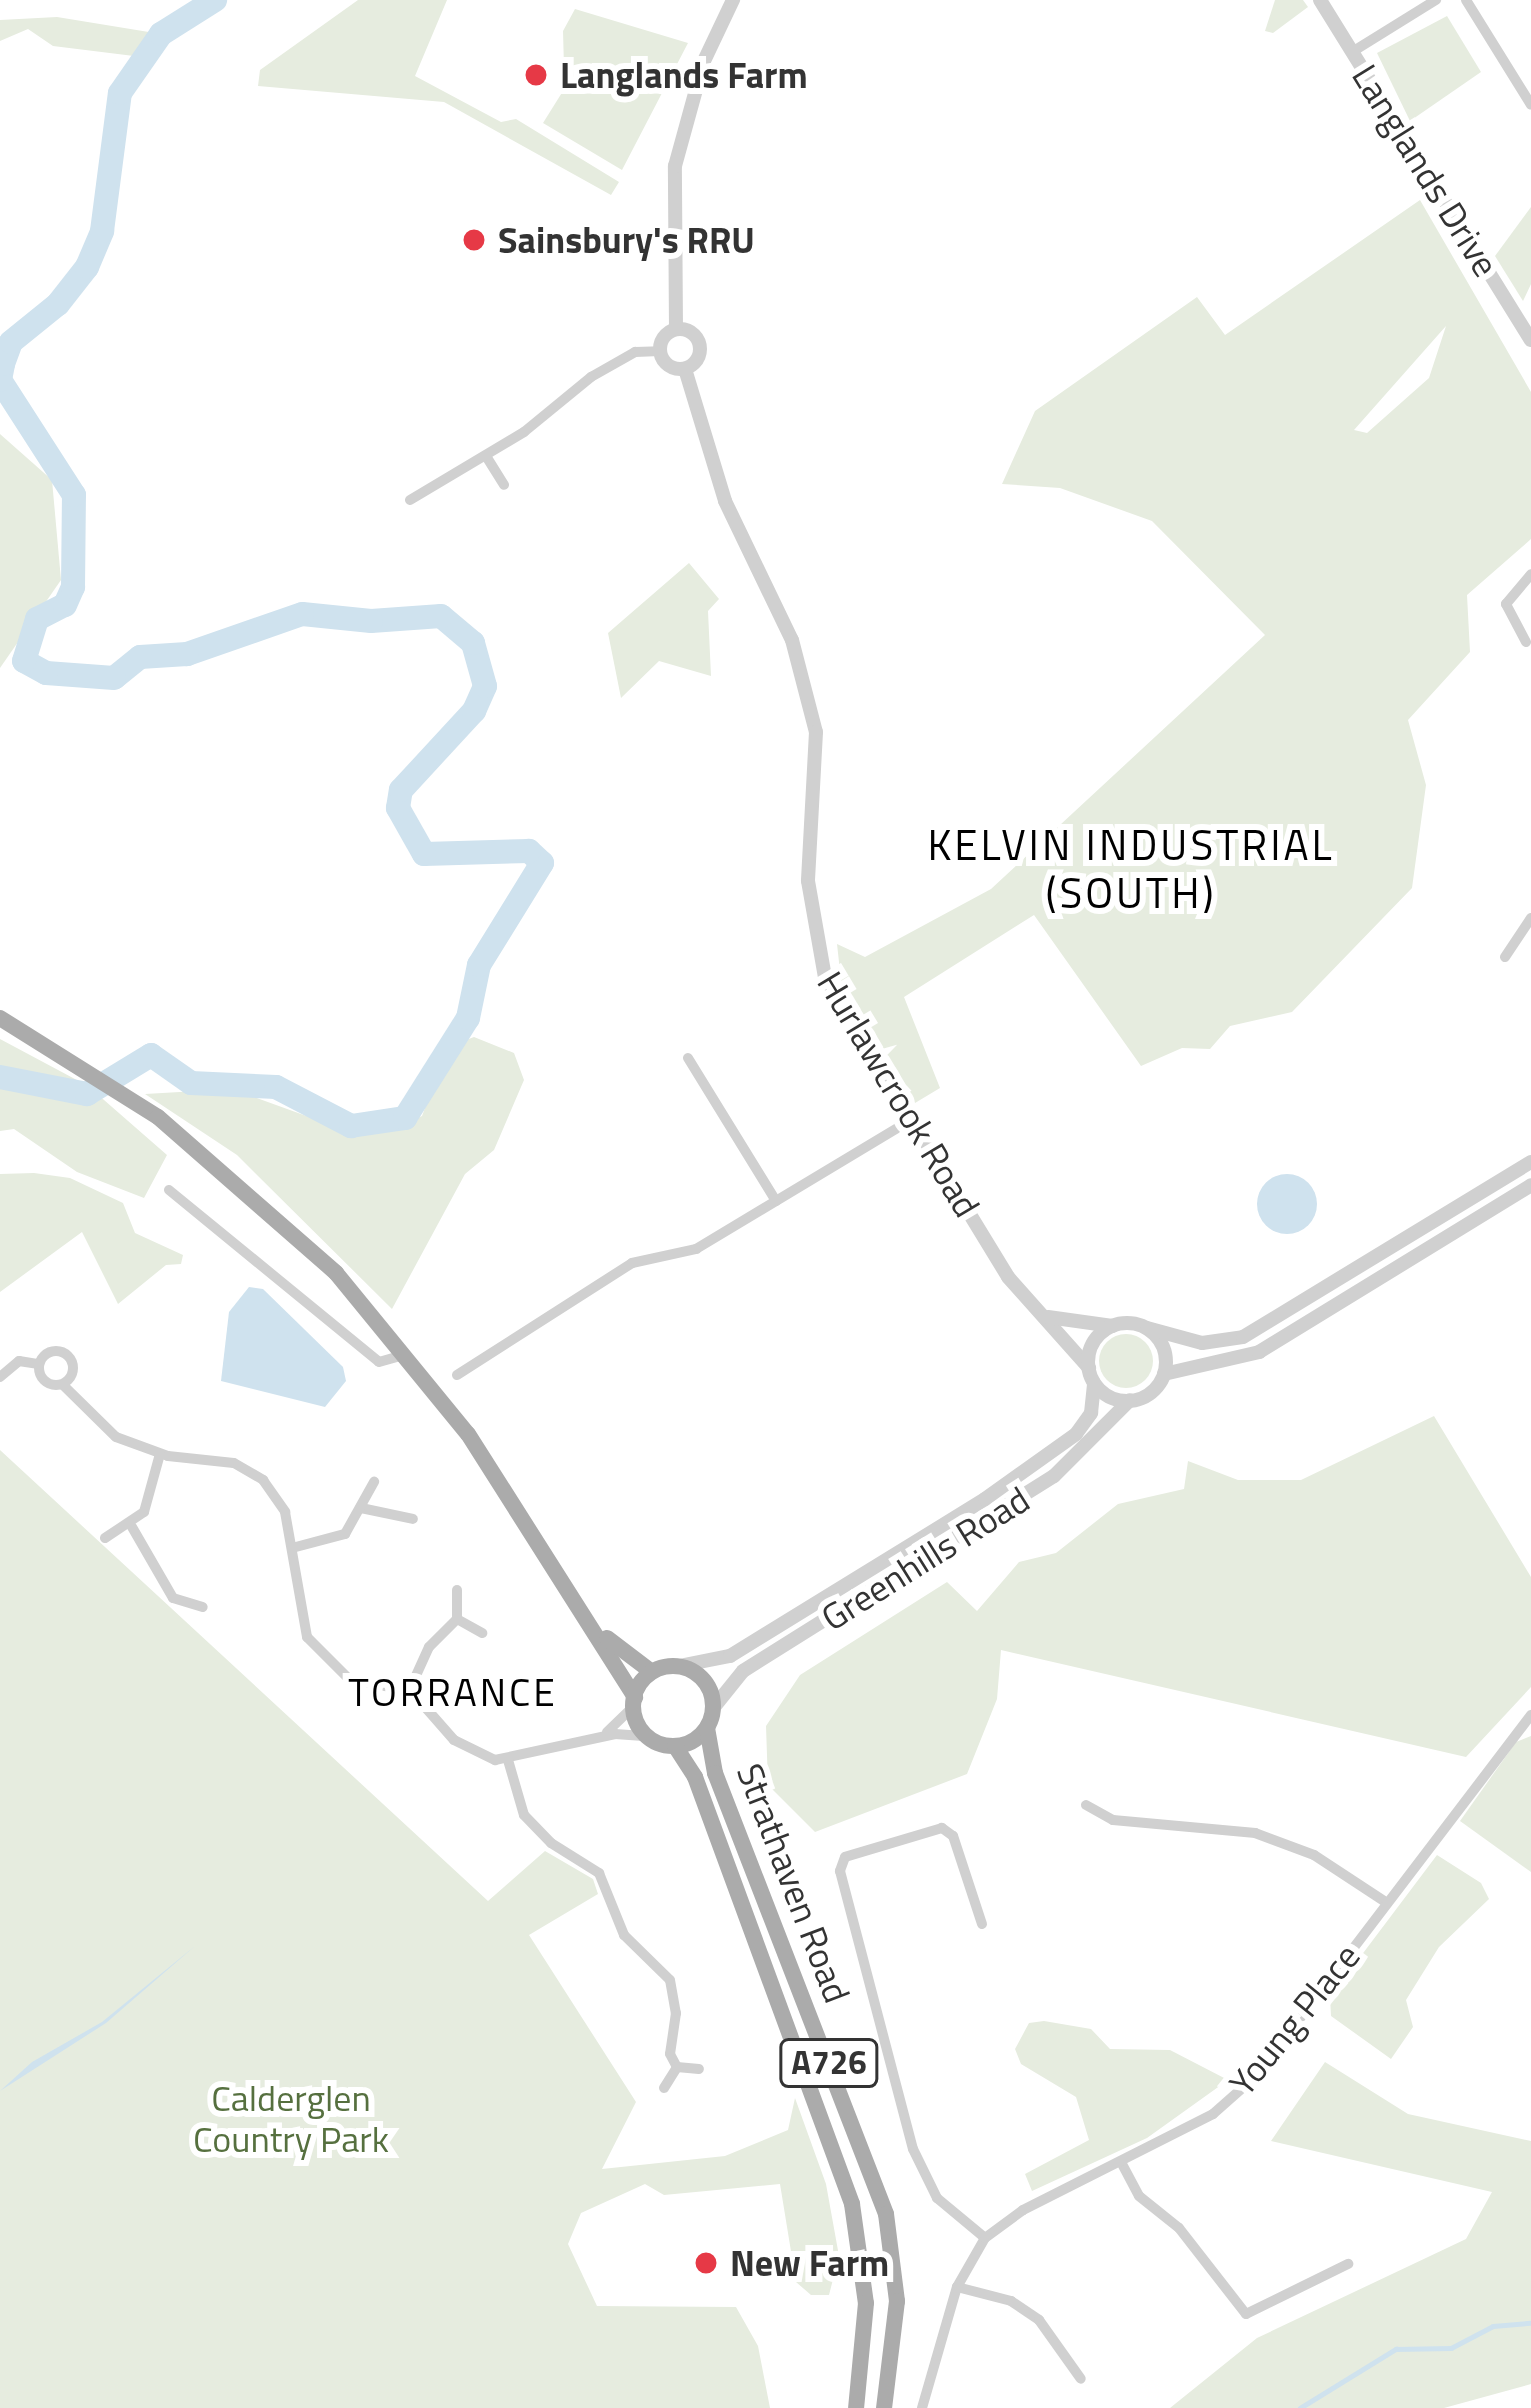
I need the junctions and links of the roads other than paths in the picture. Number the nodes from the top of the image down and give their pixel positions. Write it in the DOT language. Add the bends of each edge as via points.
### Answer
graph roads {
  1 [pos="733,0"];
  2 [pos="1320,0"];
  3 [pos="1436,0"];
  4 [pos="1466,0"];
  5 [pos="1352,52"];
  6 [pos="1531,105"];
  7 [pos="676,329"];
  8 [pos="1531,340"];
  9 [pos="660,352"];
  10 [pos="685,369"];
  11 [pos="485,456"];
  12 [pos="504,485"];
  13 [pos="410,500"];
  14 [pos="1531,574"];
  15 [pos="1526,642"];
  16 [pos="1531,918"];
  17 [pos="1504,957"];
  18 [pos="0,1018"];
  19 [pos="688,1058"];
  20 [pos="911,1120"];
  21 [pos="1531,1162"];
  22 [pos="1531,1185"];
  23 [pos="170,1190"];
  24 [pos="776,1201"];
  25 [pos="1048,1317"];
  26 [pos="1112,1326"];
  27 [pos="1147,1328"];
  28 [pos="407,1354"];
  29 [pos="39,1364"];
  30 [pos="1163,1374"];
  31 [pos="457,1375"];
  32 [pos="1091,1375"];
  33 [pos="0,1378"];
  34 [pos="63,1384"];
  35 [pos="1130,1400"];
  36 [pos="160,1454"];
  37 [pos="374,1481"];
  38 [pos="361,1508"];
  39 [pos="413,1519"];
  40 [pos="132,1527"];
  41 [pos="105,1538"];
  42 [pos="292,1549"];
  43 [pos="458,1590"];
  44 [pos="202,1607"];
  45 [pos="457,1618"];
  46 [pos="590,1620"];
  47 [pos="482,1634"];
  48 [pos="679,1666"];
  49 [pos="652,1672"];
  50 [pos="409,1691"];
  51 [pos="634,1702"];
  52 [pos="713,1706"];
  53 [pos="1531,1714"];
  54 [pos="707,1728"];
  55 [pos="647,1736"];
  56 [pos="594,1740"];
  57 [pos="674,1746"];
  58 [pos="508,1760"];
  59 [pos="1086,1805"];
  60 [pos="1387,1903"];
  61 [pos="982,1924"];
  62 [pos="677,2067"];
  63 [pos="699,2069"];
  64 [pos="664,2088"];
  65 [pos="1121,2162"];
  66 [pos="985,2238"];
  67 [pos="1348,2264"];
  68 [pos="957,2287"];
  69 [pos="1082,2379"];
  70 [pos="856,2408"];
  71 [pos="884,2408"];
  72 [pos="922,2408"];
  1 -- 7 [label="street" via="704,62 675,166"];
  2 -- 5 [label="street, Langlands Drive"];
  3 -- 5 [label="street"];
  4 -- 6 [label="street"];
  5 -- 8 [label="street, Langlands Drive"];
  7 -- 9 [label="street"];
  7 -- 10 [label="street" via="700,344"];
  9 -- 10 [label="street" via="671,367"];
  9 -- 11 [label="street" via="634,352 591,377"];
  10 -- 20 [label="street, Hurlawcrook Road" via="725,501 791,640 816,732 808,881 817,953"];
  11 -- 12 [label="street"];
  11 -- 13 [label="street"];
  14 -- 15 [label="street" via="1506,604"];
  16 -- 17 [label="street"];
  18 -- 28 [label="main road" via="158,1117 293,1232"];
  19 -- 24 [label="street"];
  20 -- 24 [label="street"];
  20 -- 25 [label="street, Hurlawcrook Road" via="1008,1277"];
  21 -- 27 [label="street" via="1243,1337 1188,1342"];
  22 -- 30 [label="street" via="1259,1352"];
  23 -- 28 [label="street" via="379,1362"];
  24 -- 31 [label="street" via="696,1249 632,1263"];
  25 -- 26 [label="street"];
  25 -- 32 [label="street, Hurlawcrook Road"];
  26 -- 27 [label="street"];
  26 -- 32 [label="street" via="1093,1343"];
  27 -- 30 [label="street" via="1161,1343"];
  28 -- 46 [label="main road"];
  29 -- 33 [label="street" via="19,1361"];
  29 -- 34 [label="street" via="43,1379"];
  29 -- 34 [label="street" via="50,1353 68,1356 73,1372"];
  30 -- 35 [label="street" via="1149,1394"];
  32 -- 35 [label="street"];
  32 -- 48 [label="street, Greenhills Road" via="1084,1424 1000,1488 730,1655"];
  34 -- 36 [label="street" via="105,1430"];
  35 -- 52 [label="street, Greenhills Road" via="1054,1476 743,1671"];
  36 -- 40 [label="street" via="148,1503"];
  36 -- 42 [label="street" via="250,1469 285,1511"];
  37 -- 38 [label="street"];
  38 -- 39 [label="street"];
  38 -- 42 [label="street" via="336,1540"];
  40 -- 41 [label="street"];
  40 -- 44 [label="street" via="172,1598"];
  42 -- 50 [label="street" via="311,1646 362,1686"];
  43 -- 45 [label="street"];
  45 -- 47 [label="street"];
  45 -- 50 [label="street" via="429,1647"];
  46 -- 49 [label="main road"];
  46 -- 51 [label="main road"];
  48 -- 49 [label="main road"];
  48 -- 52 [label="main road" via="704,1680"];
  49 -- 51 [label="main road"];
  50 -- 58 [label="street" via="464,1748"];
  51 -- 55 [label="main road"];
  51 -- 56 [label="street"];
  52 -- 54 [label="main road, A726"];
  53 -- 60 [label="street, Young Place"];
  54 -- 57 [label="main road"];
  54 -- 71 [label="main road, Strathaven Road / A726" via="715,1773 886,2214 897,2301"];
  55 -- 56 [label="street"];
  55 -- 57 [label="main road"];
  56 -- 58 [label="street"];
  57 -- 70 [label="main road, Strathaven Road / A726" via="695,1777 852,2204 866,2303"];
  58 -- 62 [label="street" via="524,1815 550,1843 599,1873 623,1935 670,1980"];
  59 -- 60 [label="street" via="1113,1820 1256,1833 1314,1855"];
  60 -- 65 [label="street, Young Place" via="1256,2076 1213,2114"];
  61 -- 66 [label="street" via="953,1836 942,1828 845,1857 844,1886 914,2149 937,2198"];
  62 -- 63 [label="street"];
  62 -- 64 [label="street"];
  65 -- 66 [label="street, Young Place"];
  65 -- 67 [label="street" via="1139,2196 1179,2228 1246,2314"];
  66 -- 68 [label="street"];
  68 -- 69 [label="street" via="1010,2300 1039,2320"];
  68 -- 72 [label="street"];
}
